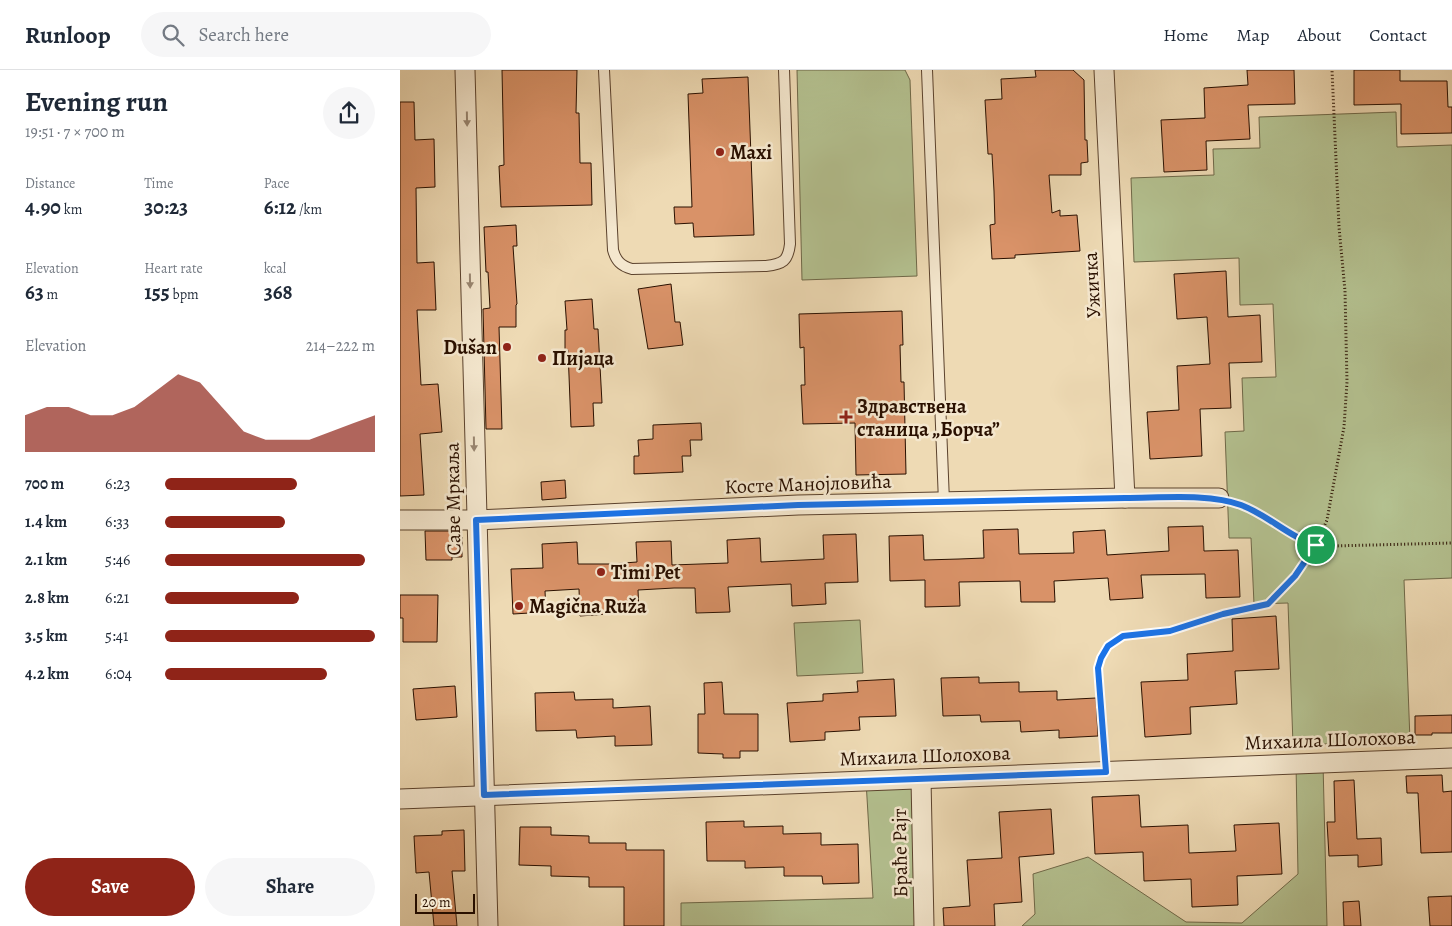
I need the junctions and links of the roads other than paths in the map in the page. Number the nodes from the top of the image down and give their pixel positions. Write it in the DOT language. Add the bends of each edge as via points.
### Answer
graph roads {
  1 [pos="465,70"];
  2 [pos="604,70"];
  3 [pos="784,70"];
  4 [pos="927,70"];
  5 [pos="1104,70"];
  6 [pos="1125,498"];
  7 [pos="1219,498"];
  8 [pos="944,502"];
  9 [pos="400,520"];
  10 [pos="476,520"];
  11 [pos="1452,758"];
  12 [pos="921,778"];
  13 [pos="484,795"];
  14 [pos="400,799"];
  15 [pos="488,926"];
  16 [pos="924,926"];
  1 -- 10 [label="street, Саве Мркаља, one-way"];
  2 -- 3 [label="lane" via="612,239 615,258 632,269 766,266 785,261 790,244"];
  4 -- 8 [label="lane"];
  5 -- 6 [label="street, Ужичка"];
  6 -- 7 [label="street, Косте Манојловића"];
  6 -- 8 [label="street, Косте Манојловића"];
  8 -- 10 [label="street, Косте Манојловића" via="798,505"];
  9 -- 10 [label="street, Косте Манојловића"];
  10 -- 13 [label="street, Саве Мркаља"];
  11 -- 12 [label="street, Михаила Шолохова"];
  12 -- 13 [label="street, Михаила Шолохова"];
  12 -- 16 [label="street, Браће Рајт"];
  13 -- 14 [label="street, Михаила Шолохова"];
  13 -- 15 [label="street, Саве Мркаља"];
}
